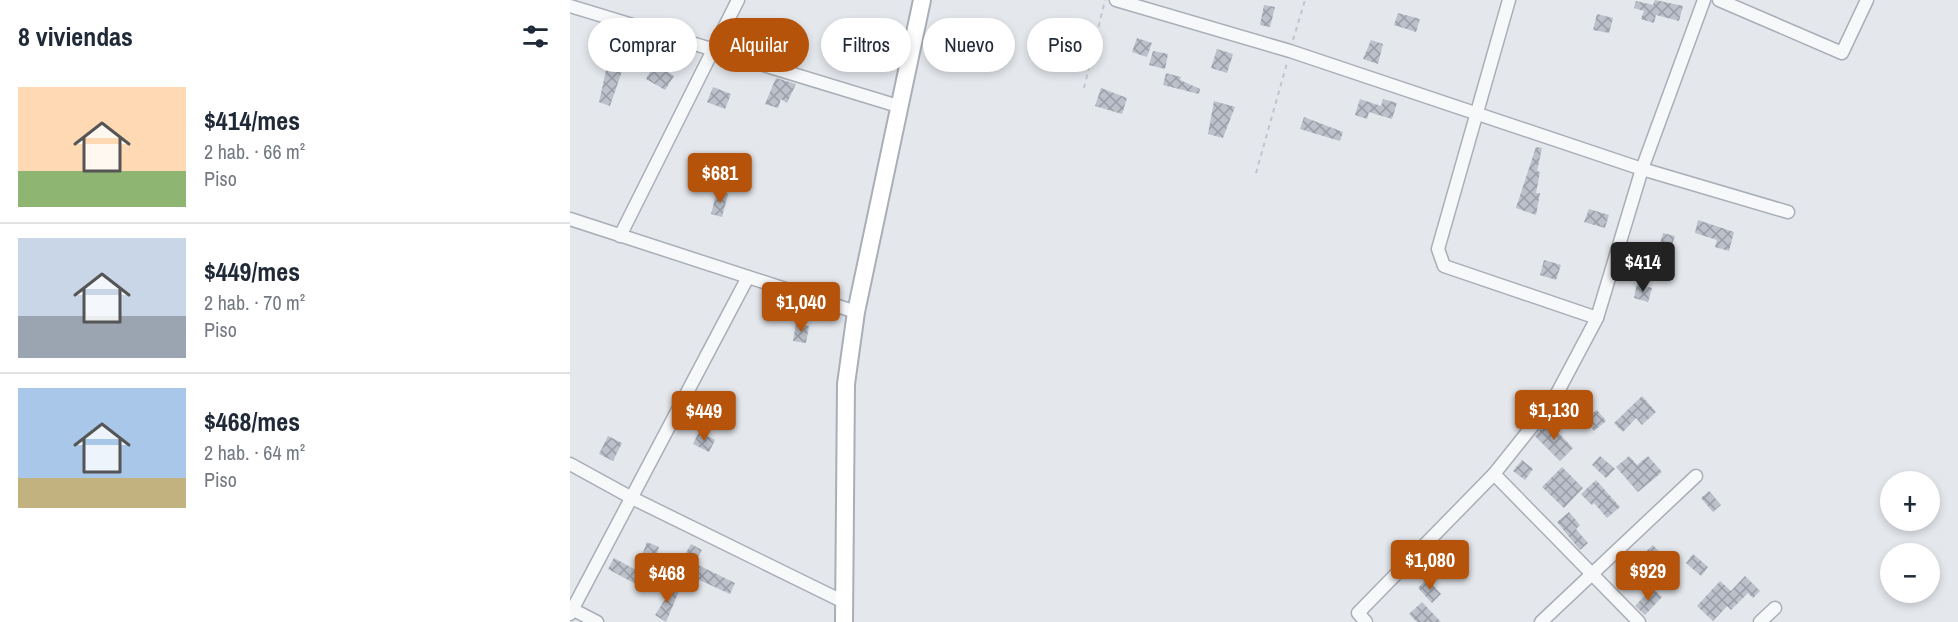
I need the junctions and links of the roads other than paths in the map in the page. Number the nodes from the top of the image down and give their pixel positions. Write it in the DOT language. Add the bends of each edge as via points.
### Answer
graph roads {
  1 [pos="738,0"];
  2 [pos="921,0"];
  3 [pos="1116,0"];
  4 [pos="1509,0"];
  5 [pos="1704,0"];
  6 [pos="1719,0"];
  7 [pos="1867,0"];
  8 [pos="570,2"];
  9 [pos="729,18"];
  10 [pos="709,47"];
  11 [pos="709,59"];
  12 [pos="788,72"];
  13 [pos="898,106"];
  14 [pos="1477,112"];
  15 [pos="1642,169"];
  16 [pos="1788,212"];
  17 [pos="570,219"];
  18 [pos="620,236"];
  19 [pos="748,277"];
  20 [pos="855,312"];
  21 [pos="1597,318"];
  22 [pos="570,464"];
  23 [pos="1494,474"];
  24 [pos="1696,476"];
  25 [pos="632,498"];
  26 [pos="1591,575"];
  27 [pos="844,602"];
  28 [pos="1775,608"];
  29 [pos="571,610"];
  30 [pos="597,622"];
  31 [pos="844,622"];
  32 [pos="1366,622"];
  33 [pos="1541,622"];
  34 [pos="1639,622"];
  35 [pos="1760,622"];
  1 -- 9 [label="street"];
  2 -- 13 [label="street"];
  3 -- 14 [label="street"];
  4 -- 14 [label="street"];
  5 -- 15 [label="street"];
  6 -- 7 [label="street" via="1842,53"];
  8 -- 10 [label="street"];
  11 -- 18 [label="street"];
  12 -- 13 [label="street"];
  13 -- 20 [label="street"];
  14 -- 15 [label="street"];
  14 -- 21 [label="street" via="1438,249 1444,266"];
  15 -- 16 [label="street"];
  15 -- 21 [label="street"];
  17 -- 18 [label="street"];
  18 -- 19 [label="street"];
  19 -- 20 [label="street"];
  19 -- 25 [label="street"];
  20 -- 27 [label="street" via="846,384"];
  21 -- 23 [label="street" via="1554,399"];
  22 -- 25 [label="street"];
  23 -- 26 [label="street"];
  23 -- 32 [label="street" via="1358,613"];
  24 -- 26 [label="street"];
  25 -- 27 [label="street"];
  25 -- 29 [label="street"];
  26 -- 33 [label="street"];
  26 -- 34 [label="street"];
  27 -- 31 [label="street"];
  28 -- 35 [label="street"];
  29 -- 30 [label="street"];
}
